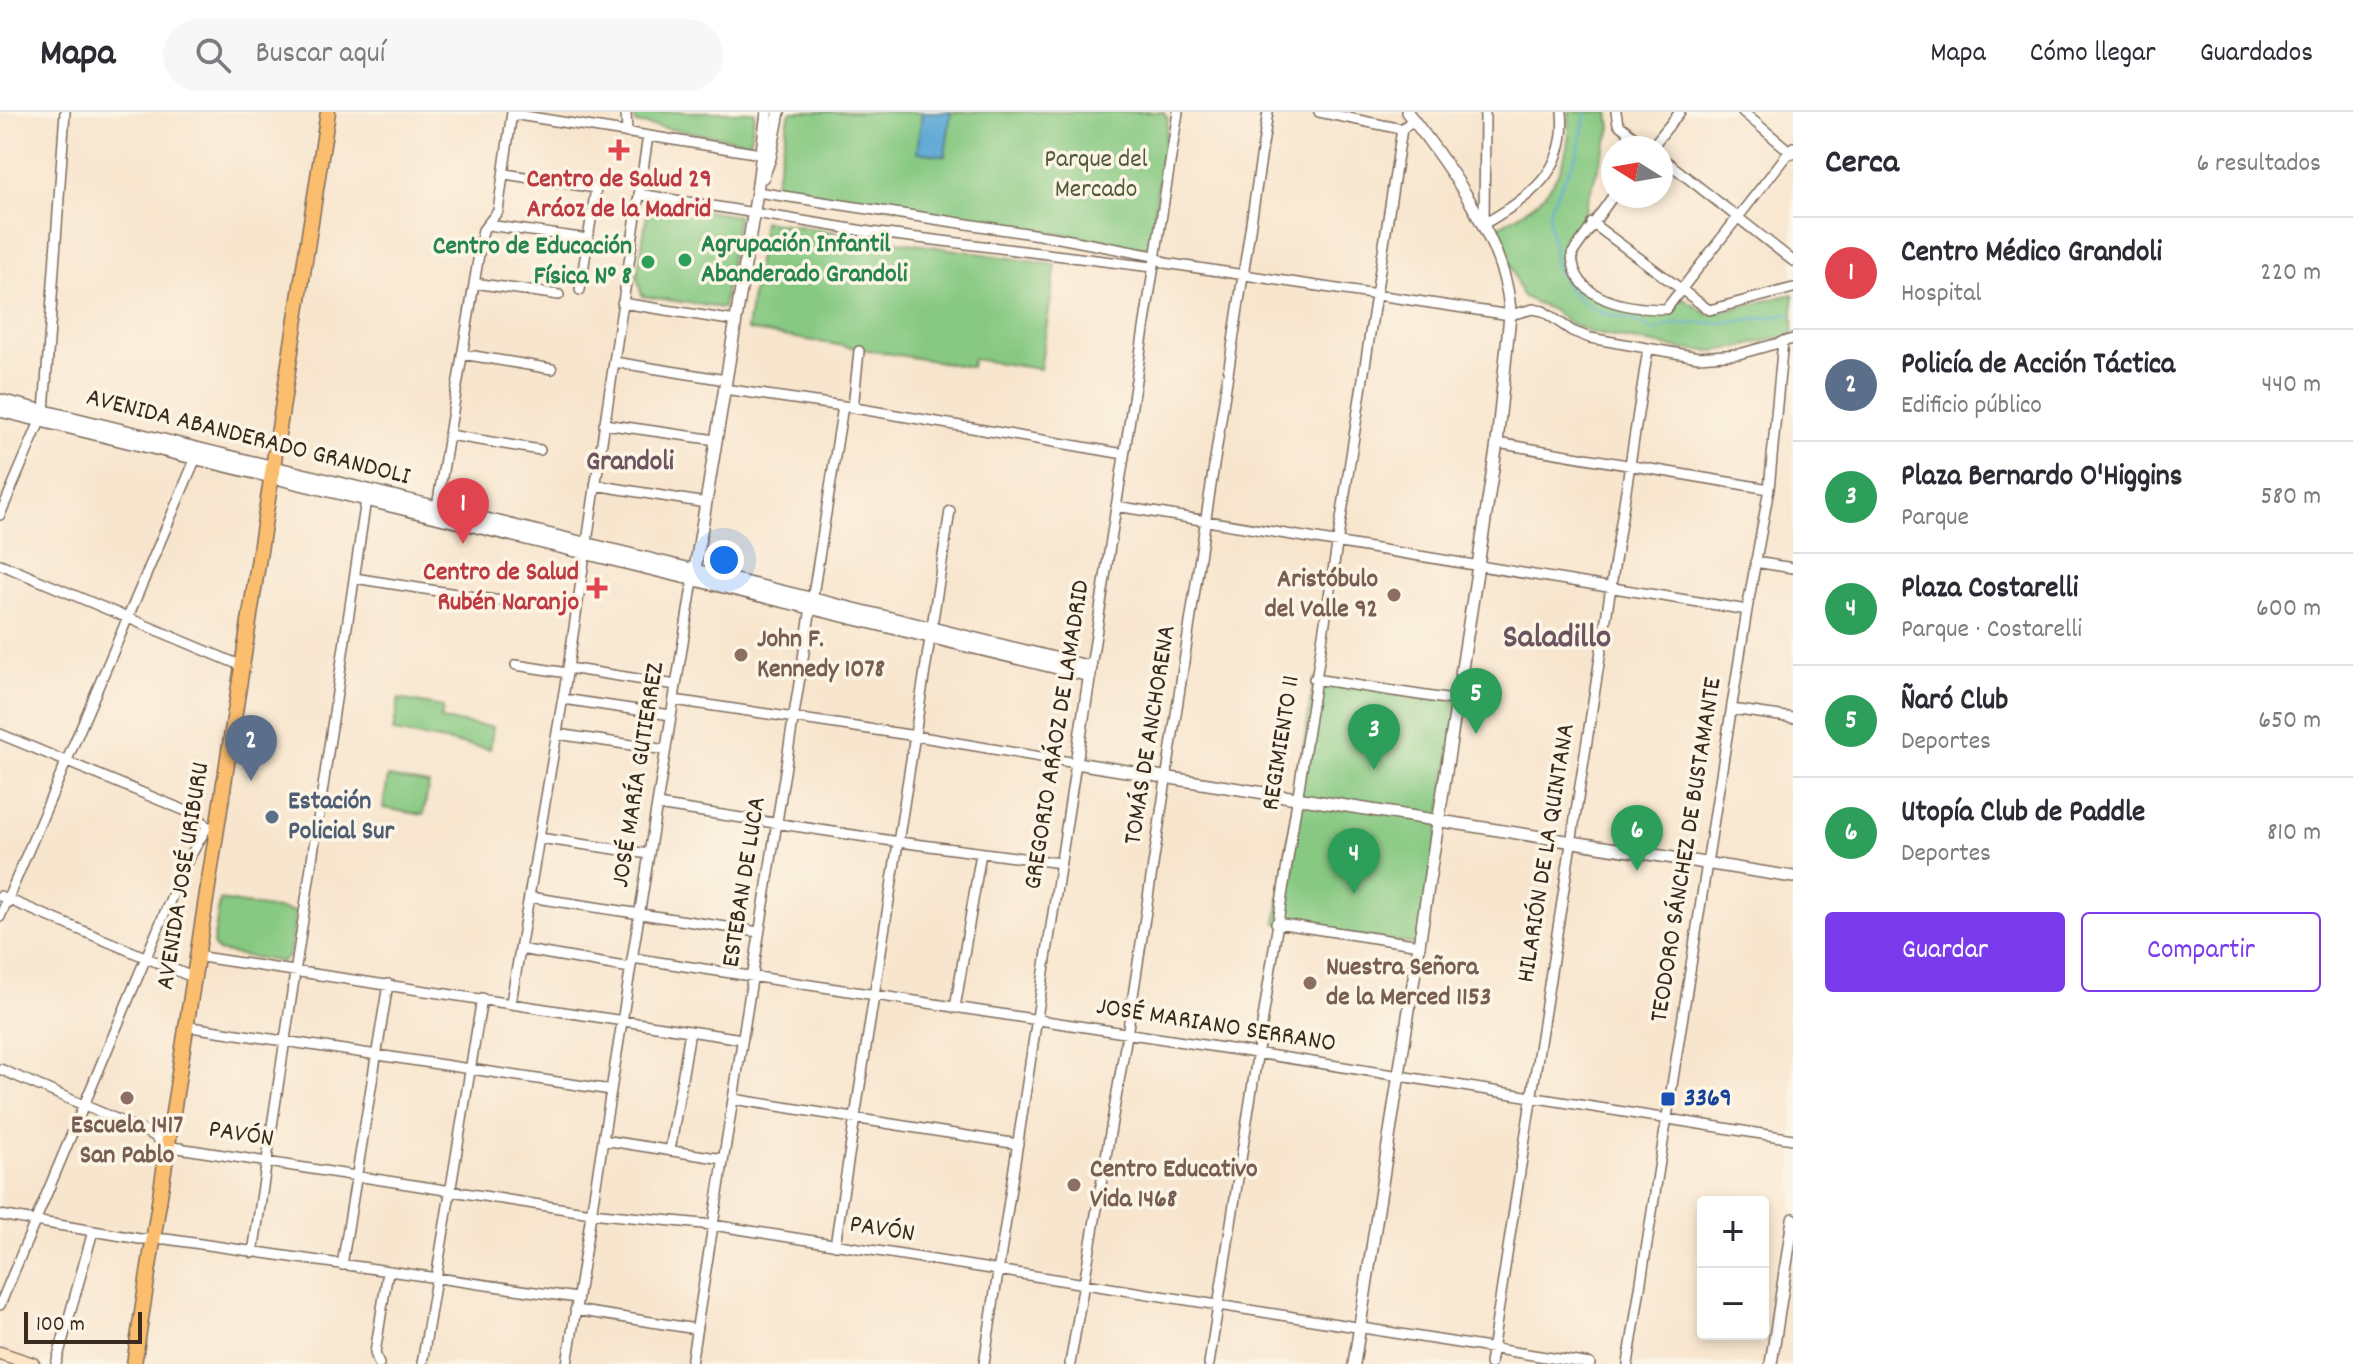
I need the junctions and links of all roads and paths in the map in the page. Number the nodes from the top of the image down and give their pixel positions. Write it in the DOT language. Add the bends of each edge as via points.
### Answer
graph roads {
  1 [pos="65,112"];
  2 [pos="328,112"];
  3 [pos="626,112"];
  4 [pos="767,112"];
  5 [pos="779,112"];
  6 [pos="1178,112"];
  7 [pos="1268,112"];
  8 [pos="1319,112"];
  9 [pos="1485,112"];
  10 [pos="1562,112"];
  11 [pos="1616,112"];
  12 [pos="1680,112"];
  13 [pos="1743,112"];
  14 [pos="512,113"];
  15 [pos="1410,116"];
  16 [pos="1402,129"];
  17 [pos="627,133"];
  18 [pos="648,136"];
  19 [pos="1634,136"];
  20 [pos="1660,136"];
  21 [pos="1792,151"];
  22 [pos="761,154"];
  23 [pos="1673,167"];
  24 [pos="505,174"];
  25 [pos="757,192"];
  26 [pos="639,194"];
  27 [pos="1604,208"];
  28 [pos="753,213"];
  29 [pos="1738,218"];
  30 [pos="1592,223"];
  31 [pos="1484,224"];
  32 [pos="488,225"];
  33 [pos="588,239"];
  34 [pos="1154,256"];
  35 [pos="1793,261"];
  36 [pos="1152,267"];
  37 [pos="1243,275"];
  38 [pos="474,283"];
  39 [pos="1793,288"];
  40 [pos="580,290"];
  41 [pos="1682,290"];
  42 [pos="559,295"];
  43 [pos="1375,295"];
  44 [pos="622,303"];
  45 [pos="1510,315"];
  46 [pos="736,321"];
  47 [pos="1788,340"];
  48 [pos="1648,349"];
  49 [pos="859,351"];
  50 [pos="462,354"];
  51 [pos="614,362"];
  52 [pos="552,369"];
  53 [pos="725,385"];
  54 [pos="0,400"];
  55 [pos="848,407"];
  56 [pos="0,411"];
  57 [pos="42,416"];
  58 [pos="604,424"];
  59 [pos="449,435"];
  60 [pos="716,440"];
  61 [pos="1497,443"];
  62 [pos="540,450"];
  63 [pos="198,454"];
  64 [pos="1124,454"];
  65 [pos="1630,466"];
  66 [pos="272,471"];
  67 [pos="595,485"];
  68 [pos="1769,489"];
  69 [pos="367,495"];
  70 [pos="706,503"];
  71 [pos="1116,506"];
  72 [pos="950,511"];
  73 [pos="436,512"];
  74 [pos="0,515"];
  75 [pos="1206,521"];
  76 [pos="1336,544"];
  77 [pos="586,548"];
  78 [pos="1755,562"];
  79 [pos="0,564"];
  80 [pos="1477,565"];
  81 [pos="1793,568"];
  82 [pos="694,574"];
  83 [pos="354,578"];
  84 [pos="1611,587"];
  85 [pos="811,604"];
  86 [pos="527,605"];
  87 [pos="1747,610"];
  88 [pos="128,618"];
  89 [pos="932,633"];
  90 [pos="516,665"];
  91 [pos="242,666"];
  92 [pos="567,671"];
  93 [pos="1090,671"];
  94 [pos="1314,679"];
  95 [pos="676,685"];
  96 [pos="563,699"];
  97 [pos="674,700"];
  98 [pos="1459,701"];
  99 [pos="1732,709"];
  100 [pos="671,715"];
  101 [pos="793,718"];
  102 [pos="1793,718"];
  103 [pos="0,734"];
  104 [pos="557,734"];
  105 [pos="916,736"];
  106 [pos="666,750"];
  107 [pos="67,762"];
  108 [pos="1076,763"];
  109 [pos="1167,777"];
  110 [pos="1295,798"];
  111 [pos="657,805"];
  112 [pos="1440,821"];
  113 [pos="777,823"];
  114 [pos="212,827"];
  115 [pos="539,838"];
  116 [pos="899,842"];
  117 [pos="1571,843"];
  118 [pos="981,853"];
  119 [pos="649,854"];
  120 [pos="1061,863"];
  121 [pos="1708,864"];
  122 [pos="1793,877"];
  123 [pos="529,897"];
  124 [pos="4,898"];
  125 [pos="639,914"];
  126 [pos="0,917"];
  127 [pos="1276,923"];
  128 [pos="759,932"];
  129 [pos="1420,945"];
  130 [pos="520,949"];
  131 [pos="195,956"];
  132 [pos="146,958"];
  133 [pos="631,963"];
  134 [pos="295,970"];
  135 [pos="192,977"];
  136 [pos="752,977"];
  137 [pos="388,984"];
  138 [pos="875,996"];
  139 [pos="482,998"];
  140 [pos="511,1002"];
  141 [pos="955,1008"];
  142 [pos="622,1020"];
  143 [pos="1037,1021"];
  144 [pos="184,1026"];
  145 [pos="690,1031"];
  146 [pos="1127,1035"];
  147 [pos="742,1039"];
  148 [pos="285,1041"];
  149 [pos="1256,1053"];
  150 [pos="376,1055"];
  151 [pos="0,1069"];
  152 [pos="470,1069"];
  153 [pos="1400,1078"];
  154 [pos="611,1090"];
  155 [pos="1531,1098"];
  156 [pos="733,1099"];
  157 [pos="85,1105"];
  158 [pos="855,1119"];
  159 [pos="1667,1120"];
  160 [pos="1793,1139"];
  161 [pos="603,1140"];
  162 [pos="1018,1144"];
  163 [pos="166,1146"];
  164 [pos="670,1151"];
  165 [pos="723,1159"];
  166 [pos="267,1162"];
  167 [pos="356,1176"];
  168 [pos="451,1191"];
  169 [pos="591,1213"];
  170 [pos="0,1215"];
  171 [pos="1793,1219"];
  172 [pos="35,1221"];
  173 [pos="713,1225"];
  174 [pos="93,1231"];
  175 [pos="152,1239"];
  176 [pos="835,1245"];
  177 [pos="253,1253"];
  178 [pos="342,1265"];
  179 [pos="388,1271"];
  180 [pos="998,1271"];
  181 [pos="437,1277"];
  182 [pos="1082,1286"];
  183 [pos="577,1298"];
  184 [pos="0,1305"];
  185 [pos="1218,1306"];
  186 [pos="575,1310"];
  187 [pos="1360,1327"];
  188 [pos="696,1329"];
  189 [pos="1492,1349"];
  190 [pos="0,1353"];
  191 [pos="33,1364"];
  192 [pos="56,1364"];
  193 [pos="134,1364"];
  194 [pos="379,1364"];
  195 [pos="422,1364"];
  196 [pos="567,1364"];
  197 [pos="691,1364"];
  198 [pos="984,1364"];
  199 [pos="1070,1364"];
  200 [pos="1209,1364"];
  201 [pos="1354,1364"];
  202 [pos="1490,1364"];
  203 [pos="1590,1364"];
  204 [pos="1628,1364"];
  205 [pos="1771,1364"];
  1 -- 57 [label="street"];
  2 -- 66 [label="main road, AVENIDA JOSÉ URIBURU"];
  3 -- 17 [label="street"];
  4 -- 22 [label="street, JOSÉ MARÍA GUTIERREZ"];
  5 -- 25 [label="street, JOSÉ MARÍA GUTIERREZ"];
  6 -- 34 [label="street, GREGORIO ARÁOZ DE LAMADRID"];
  7 -- 37 [label="street, TOMÁS DE ANCHORENA"];
  8 -- 16 [label="street"];
  9 -- 31 [label="street"];
  10 -- 31 [label="street" via="1564,133 1544,180 1526,199"];
  11 -- 19 [label="street" via="1618,124"];
  12 -- 20 [label="street"];
  13 -- 21 [label="street"];
  14 -- 17 [label="street"];
  14 -- 24 [label="street"];
  15 -- 16 [label="street"];
  15 -- 31 [label="street"];
  16 -- 43 [label="street, REGIMIENTO 11"];
  17 -- 18 [label="street"];
  18 -- 22 [label="street"];
  18 -- 26 [label="street"];
  21 -- 29 [label="street"];
  22 -- 25 [label="street, JOSÉ MARÍA GUTIERREZ"];
  23 -- 29 [label="street"];
  24 -- 32 [label="street" via="498,211"];
  24 -- 33 [label="street" via="596,188"];
  25 -- 28 [label="street, JOSÉ MARÍA GUTIERREZ"];
  25 -- 34 [label="street"];
  26 -- 28 [label="street"];
  26 -- 44 [label="street"];
  27 -- 30 [label="street"];
  28 -- 36 [label="street"];
  28 -- 46 [label="street, JOSÉ MARÍA GUTIERREZ"];
  29 -- 35 [label="street"];
  29 -- 41 [label="street"];
  30 -- 41 [label="street"];
  30 -- 41 [label="street" via="1572,254 1572,265 1597,296 1636,309 1666,309"];
  31 -- 45 [label="street" via="1510,296"];
  32 -- 33 [label="street"];
  32 -- 38 [label="street"];
  33 -- 40 [label="street"];
  34 -- 36 [label="street, GREGORIO ARÁOZ DE LAMADRID"];
  34 -- 37 [label="street" via="1165,263"];
  36 -- 64 [label="street, GREGORIO ARÁOZ DE LAMADRID"];
  37 -- 43 [label="street"];
  37 -- 75 [label="street, TOMÁS DE ANCHORENA"];
  38 -- 42 [label="street"];
  38 -- 50 [label="street"];
  39 -- 41 [label="street" via="1709,310"];
  43 -- 45 [label="street"];
  43 -- 76 [label="street, REGIMIENTO 11"];
  44 -- 46 [label="street"];
  44 -- 51 [label="street"];
  45 -- 48 [label="street" via="1543,311 1590,338"];
  45 -- 61 [label="street"];
  46 -- 53 [label="street, JOSÉ MARÍA GUTIERREZ"];
  47 -- 48 [label="street" via="1717,357"];
  47 -- 68 [label="street, TEODORO SÁNCHEZ DE BUSTAMANTE"];
  48 -- 65 [label="street, HILARIÓN DE LA QUINTANA"];
  49 -- 55 [label="street, ESTEBAN DE LUCA"];
  50 -- 52 [label="street"];
  50 -- 59 [label="street"];
  51 -- 53 [label="street"];
  51 -- 58 [label="street"];
  53 -- 55 [label="street"];
  53 -- 60 [label="street, JOSÉ MARÍA GUTIERREZ"];
  54 -- 57 [label="street, AVENIDA ABANDERADO GRANDOLI"];
  55 -- 64 [label="street"];
  55 -- 85 [label="street, ESTEBAN DE LUCA"];
  56 -- 57 [label="street, AVENIDA ABANDERADO GRANDOLI"];
  57 -- 63 [label="street, AVENIDA ABANDERADO GRANDOLI"];
  57 -- 74 [label="street"];
  58 -- 60 [label="street"];
  58 -- 67 [label="street"];
  59 -- 62 [label="street"];
  59 -- 73 [label="street"];
  60 -- 70 [label="street, JOSÉ MARÍA GUTIERREZ"];
  61 -- 65 [label="street"];
  61 -- 80 [label="street"];
  63 -- 66 [label="street, AVENIDA ABANDERADO GRANDOLI"];
  63 -- 88 [label="street"];
  64 -- 71 [label="street, GREGORIO ARÁOZ DE LAMADRID"];
  65 -- 68 [label="street"];
  65 -- 84 [label="street, HILARIÓN DE LA QUINTANA"];
  66 -- 69 [label="street, AVENIDA ABANDERADO GRANDOLI"];
  66 -- 91 [label="main road, AVENIDA JOSÉ URIBURU"];
  67 -- 70 [label="street"];
  67 -- 77 [label="street"];
  68 -- 78 [label="street, TEODORO SÁNCHEZ DE BUSTAMANTE"];
  69 -- 73 [label="street, AVENIDA ABANDERADO GRANDOLI"];
  69 -- 83 [label="street"];
  70 -- 82 [label="street, JOSÉ MARÍA GUTIERREZ"];
  71 -- 75 [label="street"];
  71 -- 93 [label="street, GREGORIO ARÁOZ DE LAMADRID"];
  72 -- 89 [label="street"];
  73 -- 77 [label="street, AVENIDA ABANDERADO GRANDOLI"];
  75 -- 76 [label="street"];
  75 -- 109 [label="street, TOMÁS DE ANCHORENA"];
  76 -- 80 [label="street"];
  76 -- 94 [label="street, REGIMIENTO 11"];
  77 -- 82 [label="street, AVENIDA ABANDERADO GRANDOLI"];
  77 -- 92 [label="street"];
  78 -- 81 [label="street"];
  78 -- 87 [label="street, TEODORO SÁNCHEZ DE BUSTAMANTE"];
  79 -- 88 [label="street"];
  80 -- 84 [label="street"];
  80 -- 98 [label="street"];
  82 -- 85 [label="street, AVENIDA ABANDERADO GRANDOLI"];
  82 -- 95 [label="street, JOSÉ MARÍA GUTIERREZ"];
  83 -- 86 [label="street"];
  83 -- 134 [label="street"];
  84 -- 87 [label="street"];
  84 -- 117 [label="street, HILARIÓN DE LA QUINTANA"];
  85 -- 89 [label="street, AVENIDA ABANDERADO GRANDOLI"];
  85 -- 101 [label="street, ESTEBAN DE LUCA"];
  87 -- 99 [label="street, TEODORO SÁNCHEZ DE BUSTAMANTE"];
  88 -- 91 [label="street"];
  88 -- 107 [label="street"];
  89 -- 93 [label="street, AVENIDA ABANDERADO GRANDOLI"];
  89 -- 105 [label="street"];
  90 -- 92 [label="street"];
  91 -- 114 [label="main road, AVENIDA JOSÉ URIBURU"];
  92 -- 95 [label="street"];
  92 -- 96 [label="street"];
  93 -- 108 [label="street, GREGORIO ARÁOZ DE LAMADRID"];
  94 -- 98 [label="street"];
  94 -- 110 [label="street, REGIMIENTO 11"];
  95 -- 97 [label="street, JOSÉ MARÍA GUTIERREZ"];
  96 -- 100 [label="street"];
  96 -- 104 [label="street"];
  97 -- 100 [label="street, JOSÉ MARÍA GUTIERREZ"];
  97 -- 101 [label="street"];
  98 -- 112 [label="street"];
  99 -- 102 [label="street"];
  99 -- 121 [label="street, TEODORO SÁNCHEZ DE BUSTAMANTE"];
  100 -- 106 [label="street, JOSÉ MARÍA GUTIERREZ"];
  101 -- 105 [label="street"];
  101 -- 113 [label="street, ESTEBAN DE LUCA"];
  103 -- 107 [label="street"];
  104 -- 106 [label="street"];
  104 -- 115 [label="street"];
  105 -- 108 [label="street"];
  105 -- 116 [label="street"];
  106 -- 111 [label="street, JOSÉ MARÍA GUTIERREZ"];
  107 -- 114 [label="street" via="198,816"];
  107 -- 124 [label="street"];
  108 -- 109 [label="street"];
  108 -- 120 [label="street, GREGORIO ARÁOZ DE LAMADRID"];
  109 -- 110 [label="street"];
  109 -- 146 [label="street, TOMÁS DE ANCHORENA"];
  110 -- 112 [label="street"];
  110 -- 127 [label="street, REGIMIENTO 11"];
  111 -- 113 [label="street"];
  111 -- 119 [label="street, JOSÉ MARÍA GUTIERREZ"];
  112 -- 117 [label="street"];
  112 -- 129 [label="street"];
  113 -- 116 [label="street"];
  113 -- 128 [label="street, ESTEBAN DE LUCA"];
  114 -- 131 [label="main road, AVENIDA JOSÉ URIBURU"];
  114 -- 132 [label="street" via="184,867"];
  115 -- 119 [label="street"];
  115 -- 123 [label="street"];
  116 -- 118 [label="street"];
  116 -- 138 [label="street"];
  117 -- 121 [label="street"];
  117 -- 155 [label="street, HILARIÓN DE LA QUINTANA"];
  118 -- 120 [label="street"];
  118 -- 141 [label="street"];
  119 -- 125 [label="street, JOSÉ MARÍA GUTIERREZ"];
  120 -- 143 [label="street, GREGORIO ARÁOZ DE LAMADRID"];
  121 -- 122 [label="street"];
  121 -- 159 [label="street, TEODORO SÁNCHEZ DE BUSTAMANTE"];
  123 -- 125 [label="street"];
  123 -- 130 [label="street"];
  124 -- 126 [label="street"];
  124 -- 132 [label="street"];
  125 -- 128 [label="street"];
  125 -- 133 [label="street, JOSÉ MARÍA GUTIERREZ"];
  127 -- 129 [label="street"];
  127 -- 149 [label="street, REGIMIENTO 11"];
  128 -- 136 [label="street, ESTEBAN DE LUCA"];
  129 -- 153 [label="street"];
  130 -- 133 [label="street, JOSÉ MARIANO SERRANO"];
  130 -- 140 [label="street"];
  131 -- 134 [label="street"];
  131 -- 135 [label="main road, AVENIDA JOSÉ URIBURU"];
  132 -- 135 [label="street"];
  132 -- 157 [label="street"];
  133 -- 136 [label="street, JOSÉ MARIANO SERRANO"];
  133 -- 142 [label="street, JOSÉ MARÍA GUTIERREZ"];
  134 -- 137 [label="street"];
  134 -- 148 [label="street"];
  135 -- 144 [label="main road, AVENIDA JOSÉ URIBURU"];
  136 -- 138 [label="street, JOSÉ MARIANO SERRANO"];
  136 -- 147 [label="street, ESTEBAN DE LUCA"];
  137 -- 139 [label="street"];
  137 -- 150 [label="street"];
  138 -- 141 [label="street, JOSÉ MARIANO SERRANO"];
  138 -- 158 [label="street"];
  139 -- 140 [label="street"];
  139 -- 152 [label="street"];
  140 -- 142 [label="street"];
  141 -- 143 [label="street, JOSÉ MARIANO SERRANO"];
  142 -- 145 [label="street"];
  142 -- 154 [label="street, JOSÉ MARÍA GUTIERREZ"];
  143 -- 146 [label="street, JOSÉ MARIANO SERRANO"];
  143 -- 162 [label="street, GREGORIO ARÁOZ DE LAMADRID"];
  144 -- 148 [label="street"];
  144 -- 163 [label="main road, AVENIDA JOSÉ URIBURU"];
  145 -- 147 [label="street"];
  145 -- 164 [label="street"];
  146 -- 149 [label="street, JOSÉ MARIANO SERRANO"];
  146 -- 182 [label="street, TOMÁS DE ANCHORENA"];
  147 -- 156 [label="street, ESTEBAN DE LUCA"];
  148 -- 150 [label="street"];
  148 -- 166 [label="street"];
  149 -- 153 [label="street, JOSÉ MARIANO SERRANO"];
  149 -- 185 [label="street, REGIMIENTO 11"];
  150 -- 152 [label="street"];
  150 -- 167 [label="street"];
  151 -- 157 [label="street"];
  152 -- 154 [label="street"];
  152 -- 168 [label="street"];
  153 -- 155 [label="street, JOSÉ MARIANO SERRANO"];
  153 -- 187 [label="street"];
  154 -- 161 [label="street, JOSÉ MARÍA GUTIERREZ"];
  155 -- 159 [label="street, JOSÉ MARIANO SERRANO"];
  155 -- 189 [label="street, HILARIÓN DE LA QUINTANA"];
  156 -- 158 [label="street"];
  156 -- 165 [label="street, ESTEBAN DE LUCA"];
  157 -- 163 [label="street"];
  157 -- 172 [label="street"];
  158 -- 162 [label="street"];
  158 -- 176 [label="street"];
  159 -- 160 [label="street, JOSÉ MARIANO SERRANO"];
  159 -- 204 [label="street, TEODORO SÁNCHEZ DE BUSTAMANTE"];
  161 -- 164 [label="street"];
  161 -- 169 [label="street, JOSÉ MARÍA GUTIERREZ"];
  162 -- 180 [label="street, GREGORIO ARÁOZ DE LAMADRID"];
  163 -- 166 [label="street, PAVÓN"];
  163 -- 175 [label="main road, AVENIDA JOSÉ URIBURU"];
  164 -- 165 [label="street"];
  165 -- 173 [label="street, ESTEBAN DE LUCA"];
  166 -- 167 [label="street, PAVÓN"];
  166 -- 177 [label="street"];
  167 -- 168 [label="street, PAVÓN"];
  167 -- 178 [label="street"];
  168 -- 169 [label="street, PAVÓN"];
  168 -- 181 [label="street"];
  169 -- 173 [label="street, PAVÓN"];
  169 -- 183 [label="street, JOSÉ MARÍA GUTIERREZ"];
  170 -- 172 [label="street"];
  171 -- 205 [label="street"];
  172 -- 174 [label="street"];
  172 -- 184 [label="street"];
  173 -- 176 [label="street, PAVÓN"];
  173 -- 188 [label="street, ESTEBAN DE LUCA"];
  174 -- 175 [label="street"];
  174 -- 192 [label="street"];
  175 -- 177 [label="street"];
  175 -- 193 [label="main road, AVENIDA JOSÉ URIBURU"];
  176 -- 180 [label="street, PAVÓN"];
  177 -- 178 [label="street"];
  178 -- 179 [label="street"];
  179 -- 181 [label="street"];
  179 -- 194 [label="street" via="375,1353"];
  180 -- 182 [label="street, PAVÓN"];
  180 -- 198 [label="street, GREGORIO ARÁOZ DE LAMADRID"];
  181 -- 183 [label="street"];
  181 -- 195 [label="street"];
  182 -- 185 [label="street, PAVÓN"];
  182 -- 199 [label="street, TOMÁS DE ANCHORENA"];
  183 -- 186 [label="street, JOSÉ MARÍA GUTIERREZ"];
  185 -- 187 [label="street, PAVÓN"];
  185 -- 200 [label="street, REGIMIENTO 11"];
  186 -- 188 [label="street"];
  186 -- 196 [label="street, JOSÉ MARÍA GUTIERREZ"];
  187 -- 189 [label="street, PAVÓN"];
  187 -- 201 [label="street"];
  188 -- 197 [label="street, ESTEBAN DE LUCA"];
  189 -- 202 [label="street, HILARIÓN DE LA QUINTANA"];
  189 -- 203 [label="street, PAVÓN"];
  190 -- 191 [label="main road"];
}
